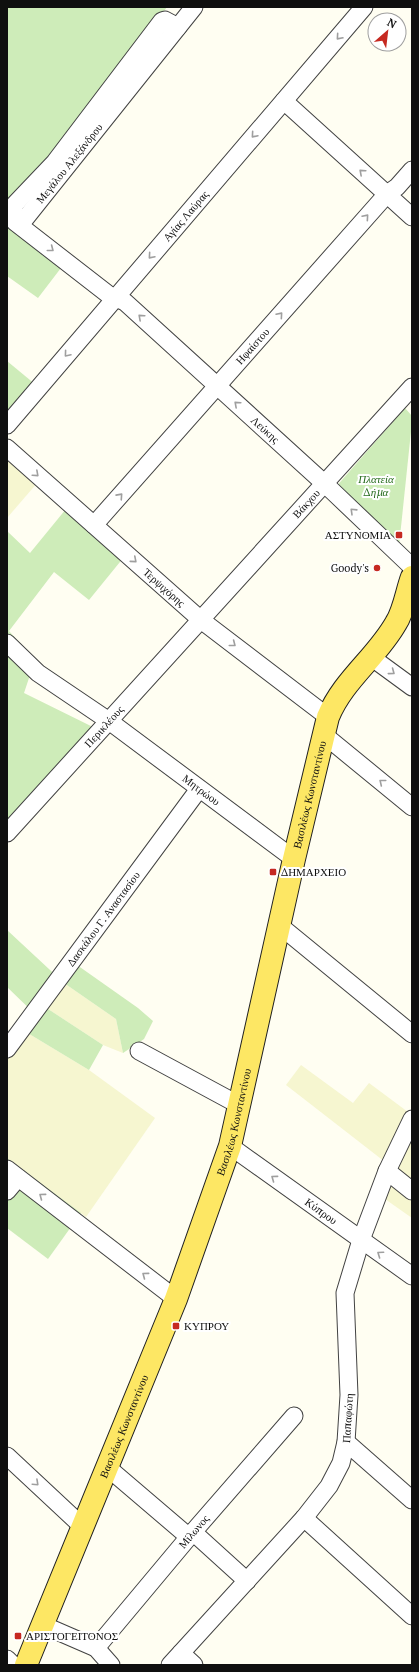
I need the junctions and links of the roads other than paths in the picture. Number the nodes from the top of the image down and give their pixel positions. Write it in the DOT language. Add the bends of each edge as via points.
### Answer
graph roads {
  1 [pos="194,7"];
  2 [pos="364,7"];
  3 [pos="284,101"];
  4 [pos="412,170"];
  5 [pos="387,194"];
  6 [pos="412,217"];
  7 [pos="116,297"];
  8 [pos="217,386"];
  9 [pos="409,397"];
  10 [pos="7,425"];
  11 [pos="7,448"];
  12 [pos="324,484"];
  13 [pos="94,525"];
  14 [pos="412,567"];
  15 [pos="412,577"];
  16 [pos="412,605"];
  17 [pos="201,620"];
  18 [pos="397,623"];
  19 [pos="7,643"];
  20 [pos="371,657"];
  21 [pos="412,687"];
  22 [pos="109,721"];
  23 [pos="326,726"];
  24 [pos="199,788"];
  25 [pos="412,807"];
  26 [pos="8,830"];
  27 [pos="294,859"];
  28 [pos="279,925"];
  29 [pos="412,1034"];
  30 [pos="7,1049"];
  31 [pos="139,1051"];
  32 [pos="239,1105"];
  33 [pos="412,1119"];
  34 [pos="230,1146"];
  35 [pos="388,1171"];
  36 [pos="12,1174"];
  37 [pos="412,1191"];
  38 [pos="7,1192"];
  39 [pos="361,1240"];
  40 [pos="412,1276"];
  41 [pos="176,1299"];
  42 [pos="294,1416"];
  43 [pos="346,1442"];
  44 [pos="7,1456"];
  45 [pos="108,1467"];
  46 [pos="412,1500"];
  47 [pos="304,1518"];
  48 [pos="83,1527"];
  49 [pos="191,1535"];
  50 [pos="246,1581"];
  51 [pos="412,1616"];
  52 [pos="43,1625"];
  53 [pos="96,1648"];
  54 [pos="7,1659"];
  55 [pos="176,1659"];
  56 [pos="13,1665"];
  57 [pos="26,1665"];
  58 [pos="112,1665"];
  59 [pos="194,1665"];
  1 -- 7 [label="street, Μεγάλου Αλεξάνδρου, one-way" via="20,225 109,295"];
  2 -- 3 [label="street, Αγίας Λαύρας, one-way"];
  5 -- 3 [label="street, one-way"];
  3 -- 7 [label="street, Αγίας Λαύρας, one-way"];
  4 -- 5 [label="street, Ηφαίστου"];
  5 -- 6 [label="street"];
  8 -- 5 [label="street, Ηφαίστου, one-way"];
  8 -- 7 [label="street, Λεύκης, one-way" via="125,302"];
  7 -- 10 [label="street, Αγίας Λαύρας, one-way"];
  12 -- 8 [label="street, Λεύκης, one-way"];
  13 -- 8 [label="street, Ηφαίστου, one-way"];
  9 -- 12 [label="street, Βάκχου"];
  11 -- 13 [label="street, Τερψιχόρης, one-way"];
  14 -- 12 [label="street, Λεύκης, one-way"];
  12 -- 17 [label="street, Βάκχου"];
  13 -- 17 [label="street, Τερψιχόρης, one-way"];
  15 -- 18 [label="main road, Βασιλέως Κωνσταντίνου"];
  16 -- 18 [label="street"];
  17 -- 22 [label="street, Περικλέους"];
  17 -- 23 [label="street, Τερψιχόρης, one-way"];
  18 -- 20 [label="main road, Βασιλέως Κωνσταντίνου"];
  19 -- 22 [label="street, Μητρώου" via="38,674"];
  20 -- 21 [label="street, one-way"];
  20 -- 23 [label="main road, Βασιλέως Κωνσταντίνου" via="334,702"];
  22 -- 24 [label="street, Μητρώου"];
  22 -- 26 [label="street, Περικλέους"];
  25 -- 23 [label="street, Τερψιχόρης, one-way"];
  23 -- 27 [label="main road, Βασιλέως Κωνσταντίνου"];
  24 -- 27 [label="street, Μητρώου"];
  24 -- 30 [label="street, Δασκάλου Γ. Αναστασίου"];
  27 -- 28 [label="main road, Βασιλέως Κωνσταντίνου"];
  28 -- 29 [label="street"];
  28 -- 32 [label="main road, Βασιλέως Κωνσταντίνου"];
  31 -- 32 [label="street"];
  32 -- 34 [label="main road, Βασιλέως Κωνσταντίνου"];
  33 -- 35 [label="street, Παπαφώτη"];
  39 -- 34 [label="street, Κύπρου, one-way"];
  34 -- 41 [label="main road, Βασιλέως Κωνσταντίνου"];
  35 -- 37 [label="street"];
  35 -- 39 [label="street, Παπαφώτη"];
  36 -- 38 [label="street"];
  41 -- 36 [label="street, one-way"];
  40 -- 39 [label="street, Κύπρου, one-way"];
  39 -- 43 [label="street, Παπαφώτη" via="345,1293 349,1395"];
  41 -- 45 [label="main road, Βασιλέως Κωνσταντίνου"];
  42 -- 49 [label="street, Μίλωνος"];
  43 -- 46 [label="street"];
  43 -- 47 [label="street, Παπαφώτη" via="341,1463 332,1480"];
  44 -- 48 [label="street, one-way"];
  45 -- 48 [label="main road, Βασιλέως Κωνσταντίνου"];
  45 -- 49 [label="street"];
  47 -- 50 [label="street, Παπαφώτη"];
  47 -- 51 [label="street"];
  48 -- 52 [label="main road, Βασιλέως Κωνσταντίνου"];
  49 -- 50 [label="street"];
  49 -- 53 [label="street, Μίλωνος"];
  50 -- 55 [label="street, Παπαφώτη"];
  52 -- 53 [label="street"];
  52 -- 57 [label="main road, Βασιλέως Κωνσταντίνου"];
  53 -- 58 [label="street"];
  54 -- 56 [label="street"];
  55 -- 59 [label="street"];
}
